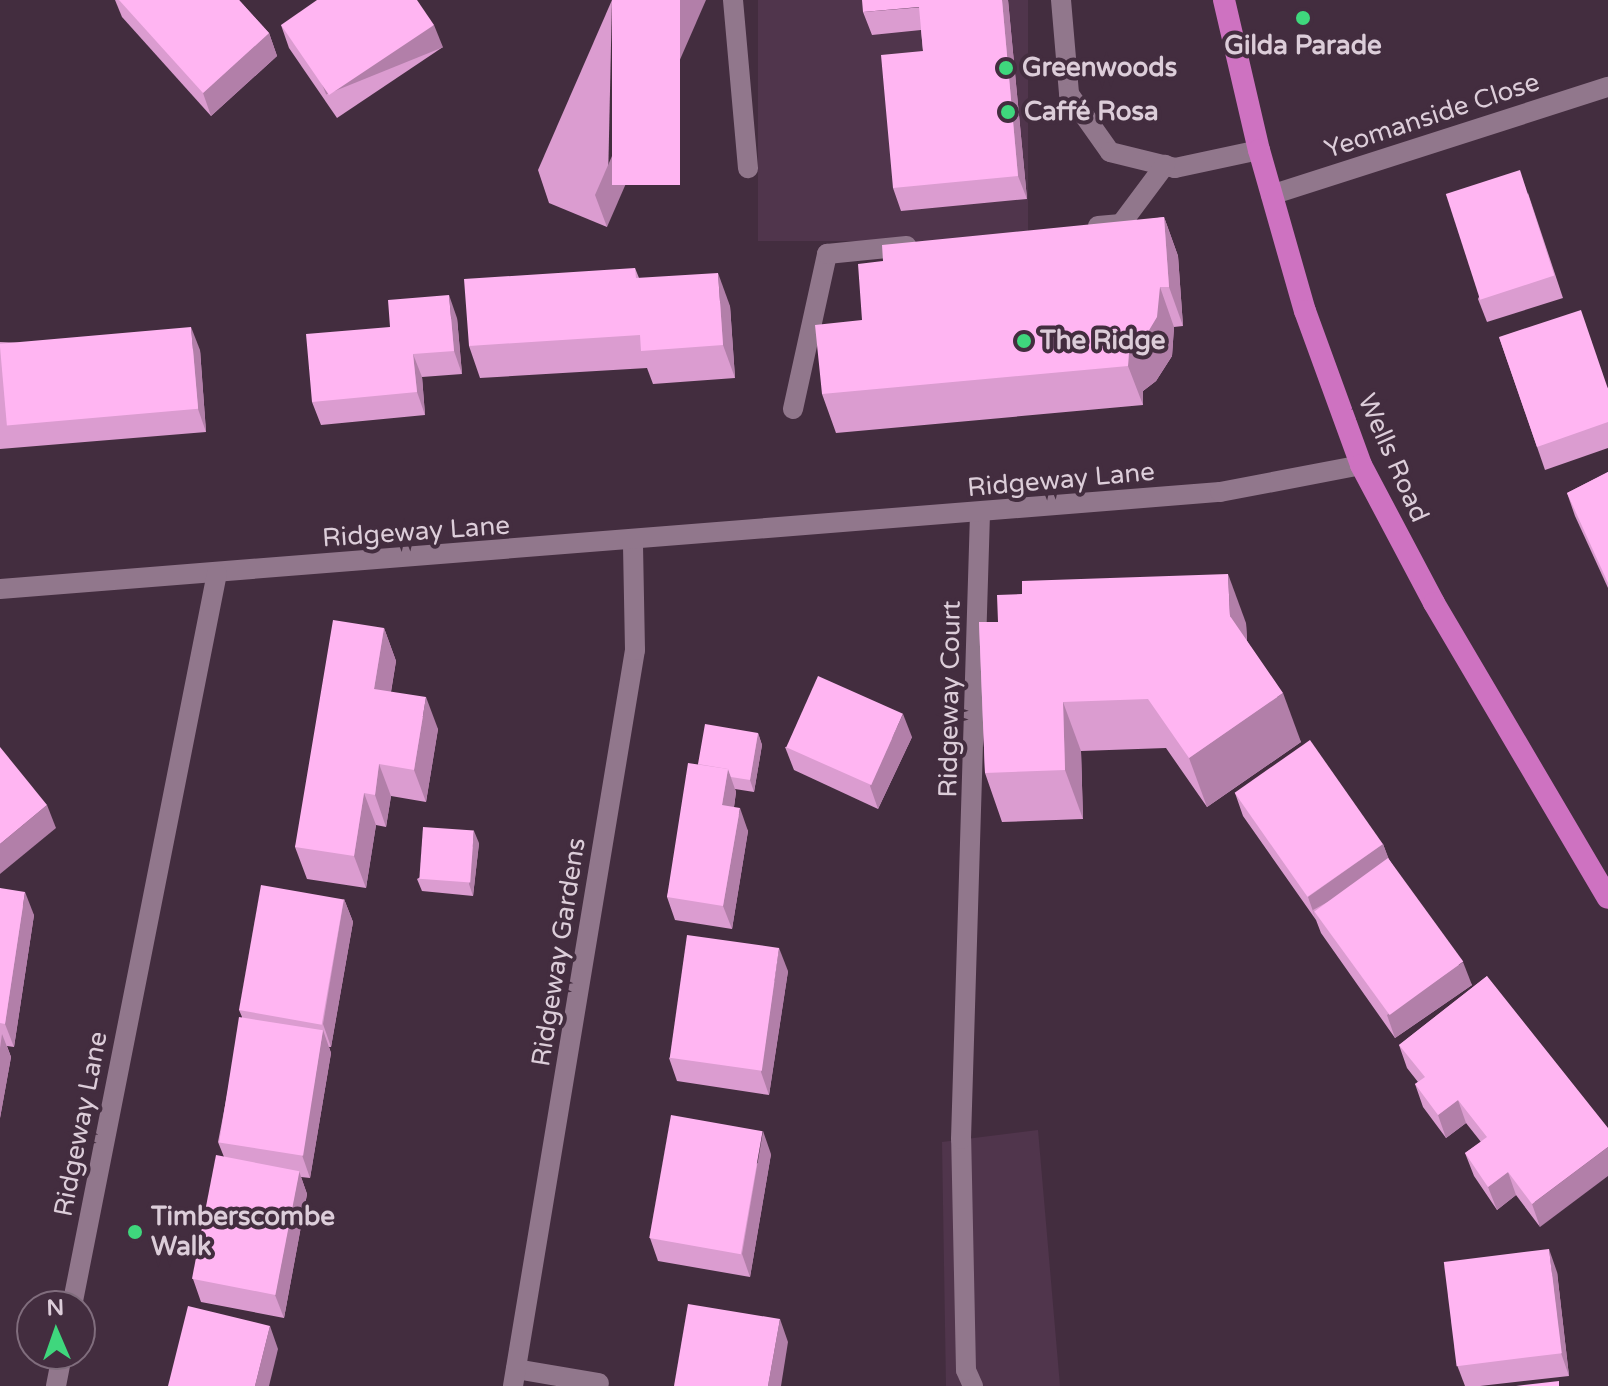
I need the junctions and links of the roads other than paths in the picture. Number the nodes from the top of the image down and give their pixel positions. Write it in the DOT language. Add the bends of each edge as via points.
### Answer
graph roads {
  1 [pos="733,0"];
  2 [pos="1061,0"];
  3 [pos="1224,0"];
  4 [pos="1608,87"];
  5 [pos="1259,150"];
  6 [pos="1165,165"];
  7 [pos="748,168"];
  8 [pos="1271,195"];
  9 [pos="1074,228"];
  10 [pos="935,243"];
  11 [pos="793,409"];
  12 [pos="1361,465"];
  13 [pos="980,514"];
  14 [pos="633,541"];
  15 [pos="217,573"];
  16 [pos="0,589"];
  17 [pos="1608,898"];
  18 [pos="75,1290"];
  19 [pos="515,1377"];
  20 [pos="599,1383"];
  21 [pos="973,1386"];
  1 -- 7 [label="street"];
  2 -- 6 [label="street" via="1069,94 1110,152"];
  3 -- 5 [label="highway, Wells Road"];
  4 -- 8 [label="street, Yeomanside Close"];
  5 -- 6 [label="street" via="1175,168"];
  5 -- 8 [label="highway, Wells Road"];
  6 -- 9 [label="street" via="1121,224"];
  8 -- 12 [label="highway, Wells Road" via="1314,340"];
  10 -- 11 [label="street" via="827,254"];
  12 -- 13 [label="street, Ridgeway Lane" via="1220,492"];
  12 -- 17 [label="highway, Wells Road" via="1434,603"];
  13 -- 14 [label="street, Ridgeway Lane"];
  13 -- 21 [label="street, Ridgeway Court" via="961,1139 966,1370"];
  14 -- 15 [label="street, Ridgeway Lane"];
  14 -- 19 [label="street, Ridgeway Gardens" via="635,650"];
  15 -- 16 [label="street"];
  15 -- 18 [label="street, Ridgeway Lane"];
  19 -- 20 [label="street, Ridgeway Gardens"];
}
